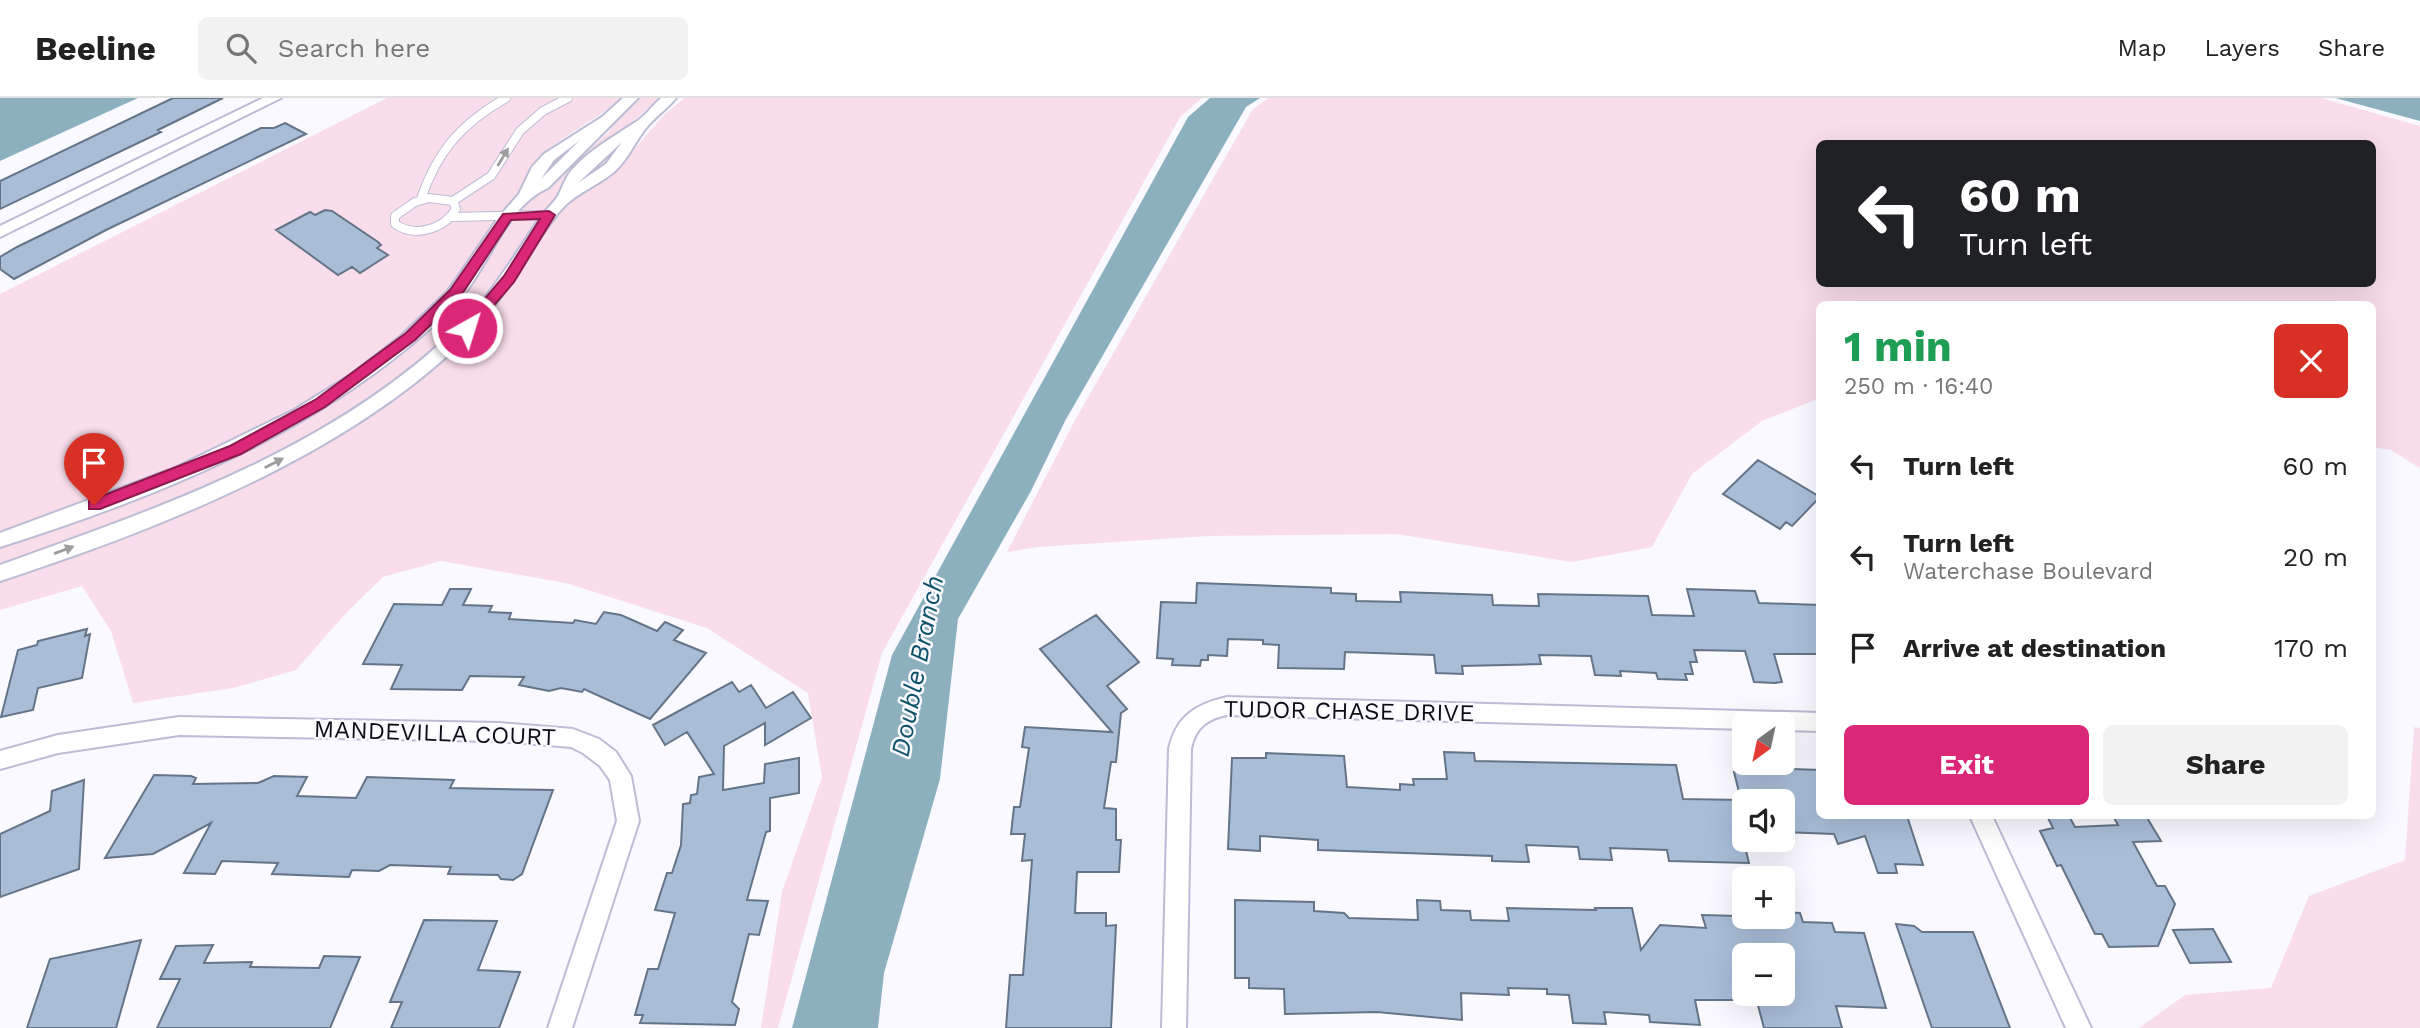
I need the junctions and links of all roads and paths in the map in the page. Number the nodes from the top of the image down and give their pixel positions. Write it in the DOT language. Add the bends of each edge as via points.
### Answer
graph roads {
  1 [pos="274,98"];
  2 [pos="506,98"];
  3 [pos="568,98"];
  4 [pos="632,98"];
  5 [pos="669,98"];
  6 [pos="604,121"];
  7 [pos="421,199"];
  8 [pos="453,201"];
  9 [pos="549,215"];
  10 [pos="507,216"];
  11 [pos="451,217"];
  12 [pos="0,232"];
  13 [pos="0,540"];
  14 [pos="0,573"];
  15 [pos="1816,722"];
  16 [pos="0,763"];
  17 [pos="1982,819"];
  18 [pos="561,1028"];
  19 [pos="1174,1028"];
  20 [pos="2079,1028"];
  1 -- 12 [label="street"];
  2 -- 7 [label="lane" via="450,137 435,158"];
  8 -- 3 [label="lane, one-way" via="491,176 520,131"];
  4 -- 6 [label="street"];
  5 -- 9 [label="street" via="641,125 611,167 566,194"];
  6 -- 10 [label="street" via="561,144"];
  7 -- 8 [label="lane"];
  7 -- 11 [label="lane" via="395,216 400,229 426,230"];
  8 -- 11 [label="lane" via="456,209"];
  9 -- 10 [label="lane"];
  14 -- 9 [label="street, one-way" via="226,487 366,410 467,328 509,279"];
  10 -- 11 [label="lane"];
  10 -- 13 [label="street" via="455,293 411,336 320,403 236,450"];
  15 -- 19 [label="street, TUDOR CHASE DRIVE" via="1210,709 1192,719 1180,749"];
  16 -- 18 [label="street, MANDEVILLA COURT" via="58,744 178,726 499,732 573,738 591,746 620,776 628,821"];
  17 -- 20 [label="street"];
}
